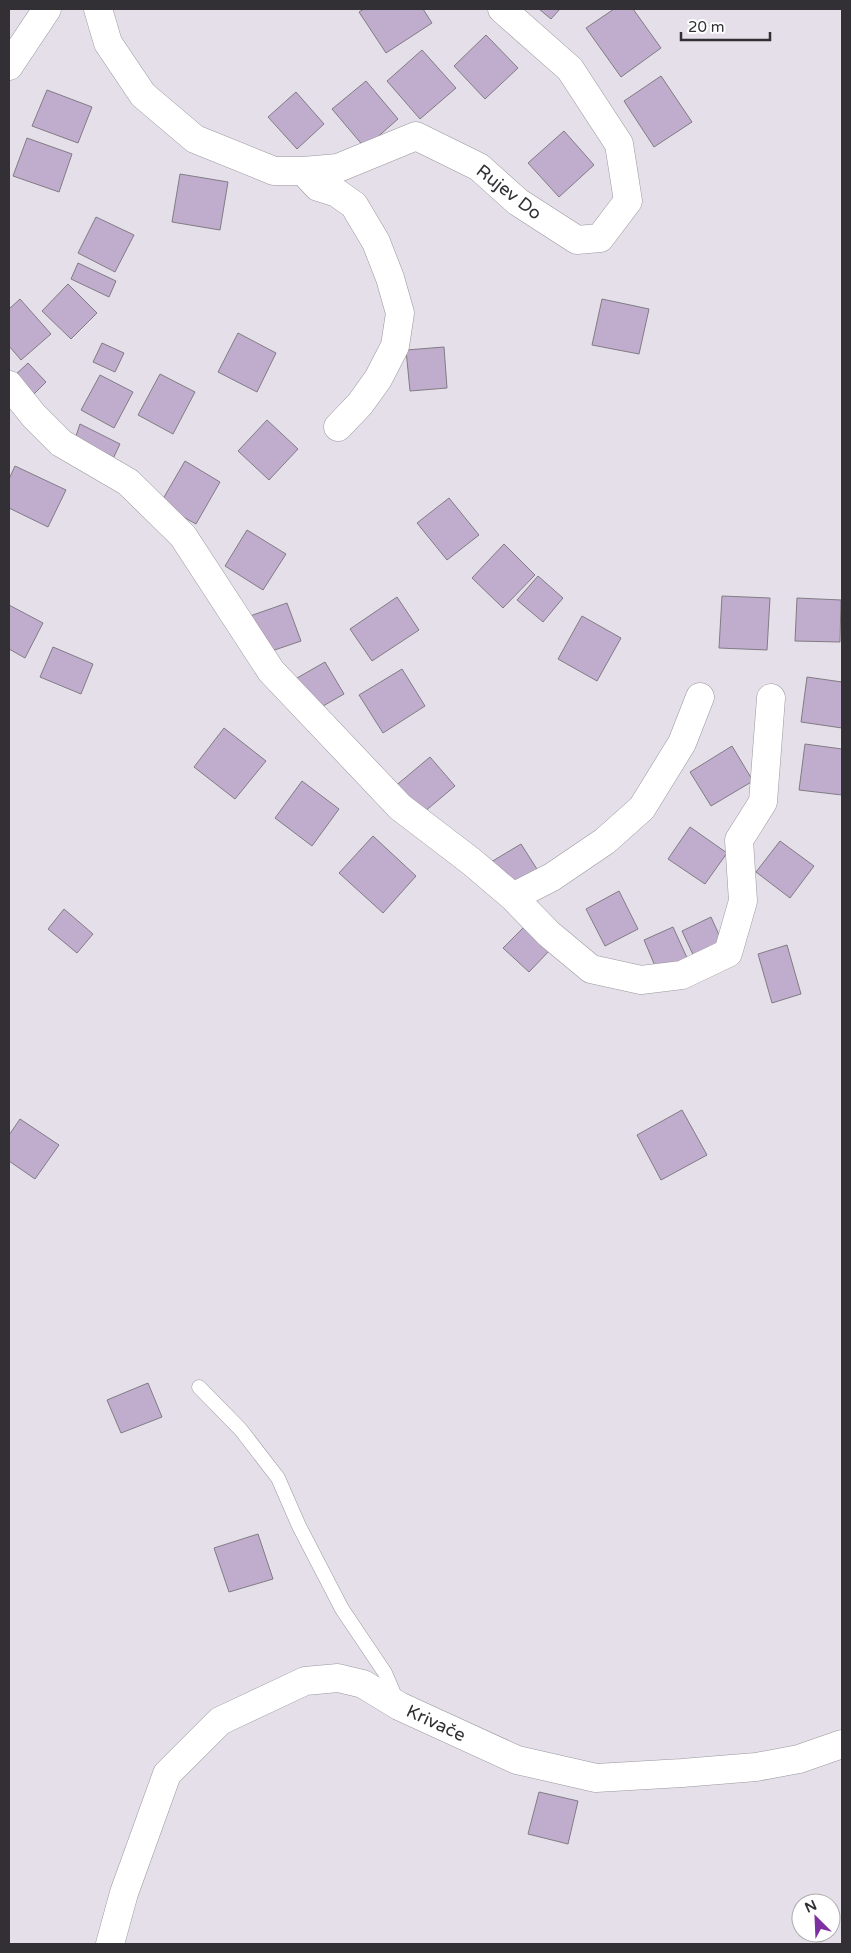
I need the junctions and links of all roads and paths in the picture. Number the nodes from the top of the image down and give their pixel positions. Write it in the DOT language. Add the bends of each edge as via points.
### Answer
graph roads {
  1 [pos="47,9"];
  2 [pos="98,9"];
  3 [pos="502,9"];
  4 [pos="9,66"];
  5 [pos="303,171"];
  6 [pos="9,385"];
  7 [pos="338,427"];
  8 [pos="700,697"];
  9 [pos="771,698"];
  10 [pos="514,897"];
  11 [pos="199,1387"];
  12 [pos="399,1706"];
  13 [pos="842,1744"];
  14 [pos="110,1944"];
  1 -- 4 [label="street"];
  2 -- 5 [label="street, Rujev Do" via="108,43 143,95 196,140 274,171"];
  3 -- 5 [label="street, Rujev Do" via="570,69 619,144 628,201 600,238 577,240 518,202 478,166 416,136 338,168"];
  5 -- 7 [label="street" via="318,187 337,193 354,206 376,242 400,313 395,346 378,379"];
  6 -- 10 [label="street" via="61,443 128,482 183,536 271,670 400,807"];
  8 -- 10 [label="street" via="682,743 642,808 605,841 552,877"];
  9 -- 10 [label="street" via="763,802 739,840 743,901 728,953 682,975 642,980 591,969 549,934"];
  11 -- 12 [label="lane, Krivače" via="241,1430 278,1478 342,1609 385,1673"];
  12 -- 13 [label="street, Krivače" via="517,1760 596,1778 756,1766 798,1759"];
  12 -- 14 [label="street" via="363,1684 338,1678 305,1681 220,1721 167,1774 124,1893"];
}
